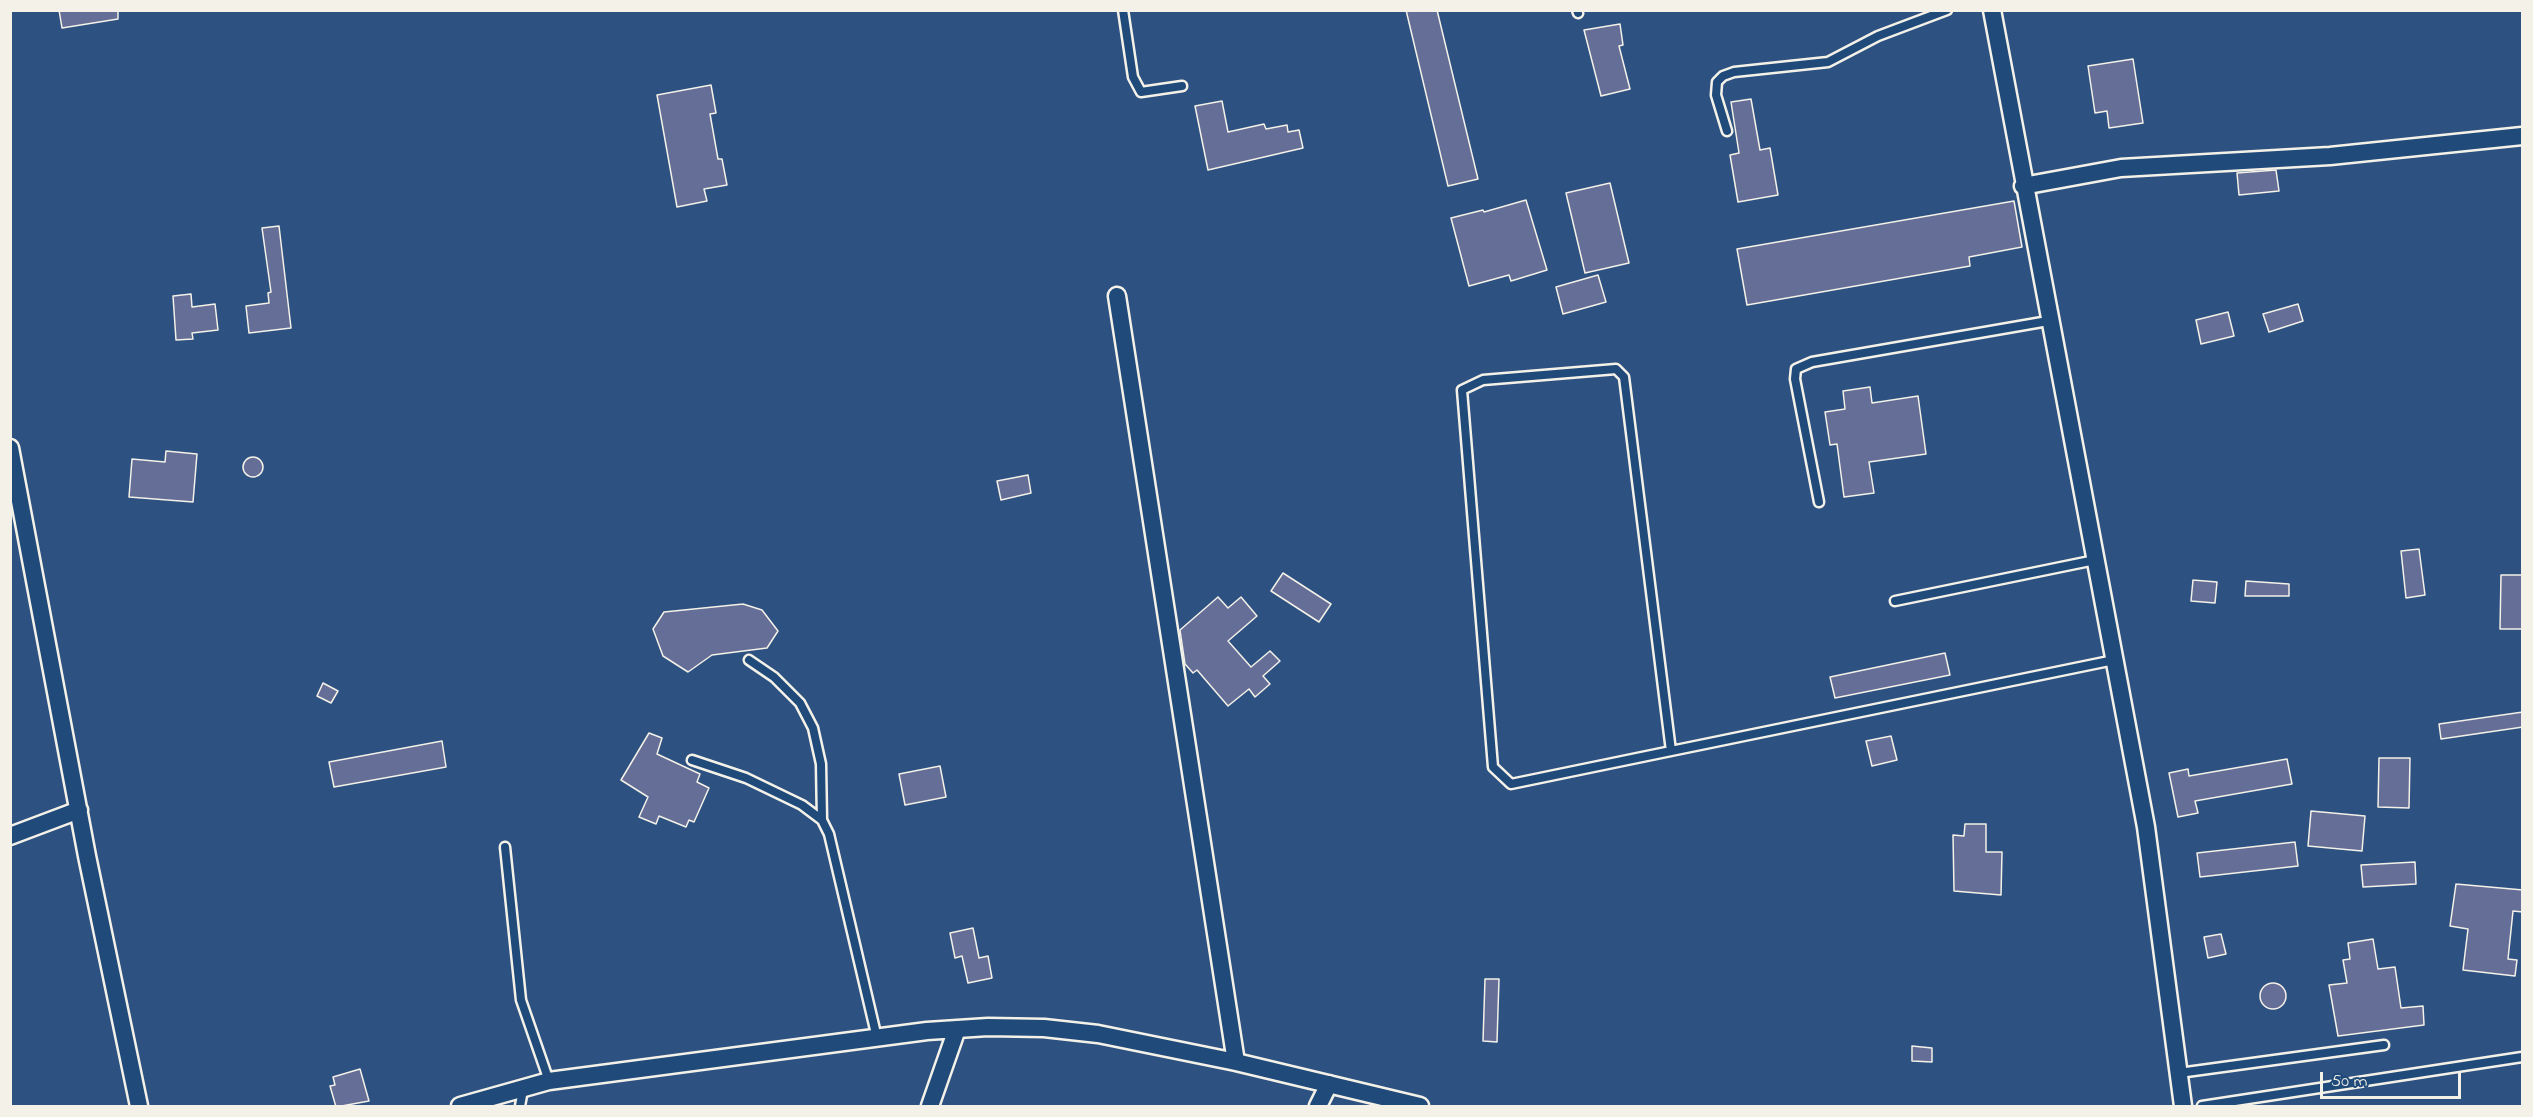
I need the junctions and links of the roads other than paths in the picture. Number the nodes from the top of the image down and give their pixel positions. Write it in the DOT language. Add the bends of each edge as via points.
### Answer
graph roads {
  1 [pos="1123,10"];
  2 [pos="1947,10"];
  3 [pos="1992,10"];
  4 [pos="1182,86"];
  5 [pos="1727,131"];
  6 [pos="2523,136"];
  7 [pos="2023,186"];
  8 [pos="1117,296"];
  9 [pos="2048,321"];
  10 [pos="10,448"];
  11 [pos="1819,502"];
  12 [pos="2095,560"];
  13 [pos="1895,601"];
  14 [pos="749,660"];
  15 [pos="2114,660"];
  16 [pos="1671,751"];
  17 [pos="692,760"];
  18 [pos="79,810"];
  19 [pos="822,820"];
  20 [pos="10,836"];
  21 [pos="505,847"];
  22 [pos="957,1029"];
  23 [pos="877,1038"];
  24 [pos="2384,1045"];
  25 [pos="2523,1057"];
  26 [pos="1236,1062"];
  27 [pos="2179,1074"];
  28 [pos="549,1082"];
  29 [pos="1329,1084"];
  30 [pos="522,1098"];
  31 [pos="139,1107"];
  32 [pos="460,1107"];
  33 [pos="930,1107"];
  34 [pos="1318,1107"];
  35 [pos="1420,1107"];
  36 [pos="2183,1107"];
  37 [pos="2202,1107"];
  1 -- 4 [label="lane" via="1133,77 1141,92"];
  2 -- 5 [label="lane" via="1878,36 1828,62 1723,76 1717,82 1716,95"];
  3 -- 7 [label="street"];
  6 -- 7 [label="street" via="2330,156 2121,168"];
  7 -- 9 [label="street"];
  8 -- 26 [label="street"];
  9 -- 11 [label="lane" via="1812,362 1796,369"];
  9 -- 12 [label="street"];
  10 -- 18 [label="street"];
  12 -- 13 [label="lane"];
  12 -- 15 [label="street"];
  14 -- 19 [label="lane" via="800,703 813,728 821,764"];
  15 -- 16 [label="lane"];
  15 -- 27 [label="street" via="2146,827"];
  16 -- 16 [label="lane" via="1511,784 1493,767 1462,390 1483,380 1616,369 1624,377"];
  17 -- 19 [label="lane" via="746,778 802,805"];
  18 -- 20 [label="street"];
  18 -- 31 [label="street"];
  19 -- 23 [label="lane" via="829,834"];
  21 -- 28 [label="lane" via="522,1000"];
  22 -- 23 [label="street"];
  22 -- 26 [label="street" via="1044,1028 1098,1034"];
  22 -- 33 [label="street"];
  23 -- 28 [label="street"];
  24 -- 27 [label="lane"];
  25 -- 37 [label="lane"];
  26 -- 29 [label="street"];
  27 -- 36 [label="street"];
  28 -- 30 [label="street"];
  29 -- 34 [label="street"];
  29 -- 35 [label="street"];
  30 -- 32 [label="street"];
}
